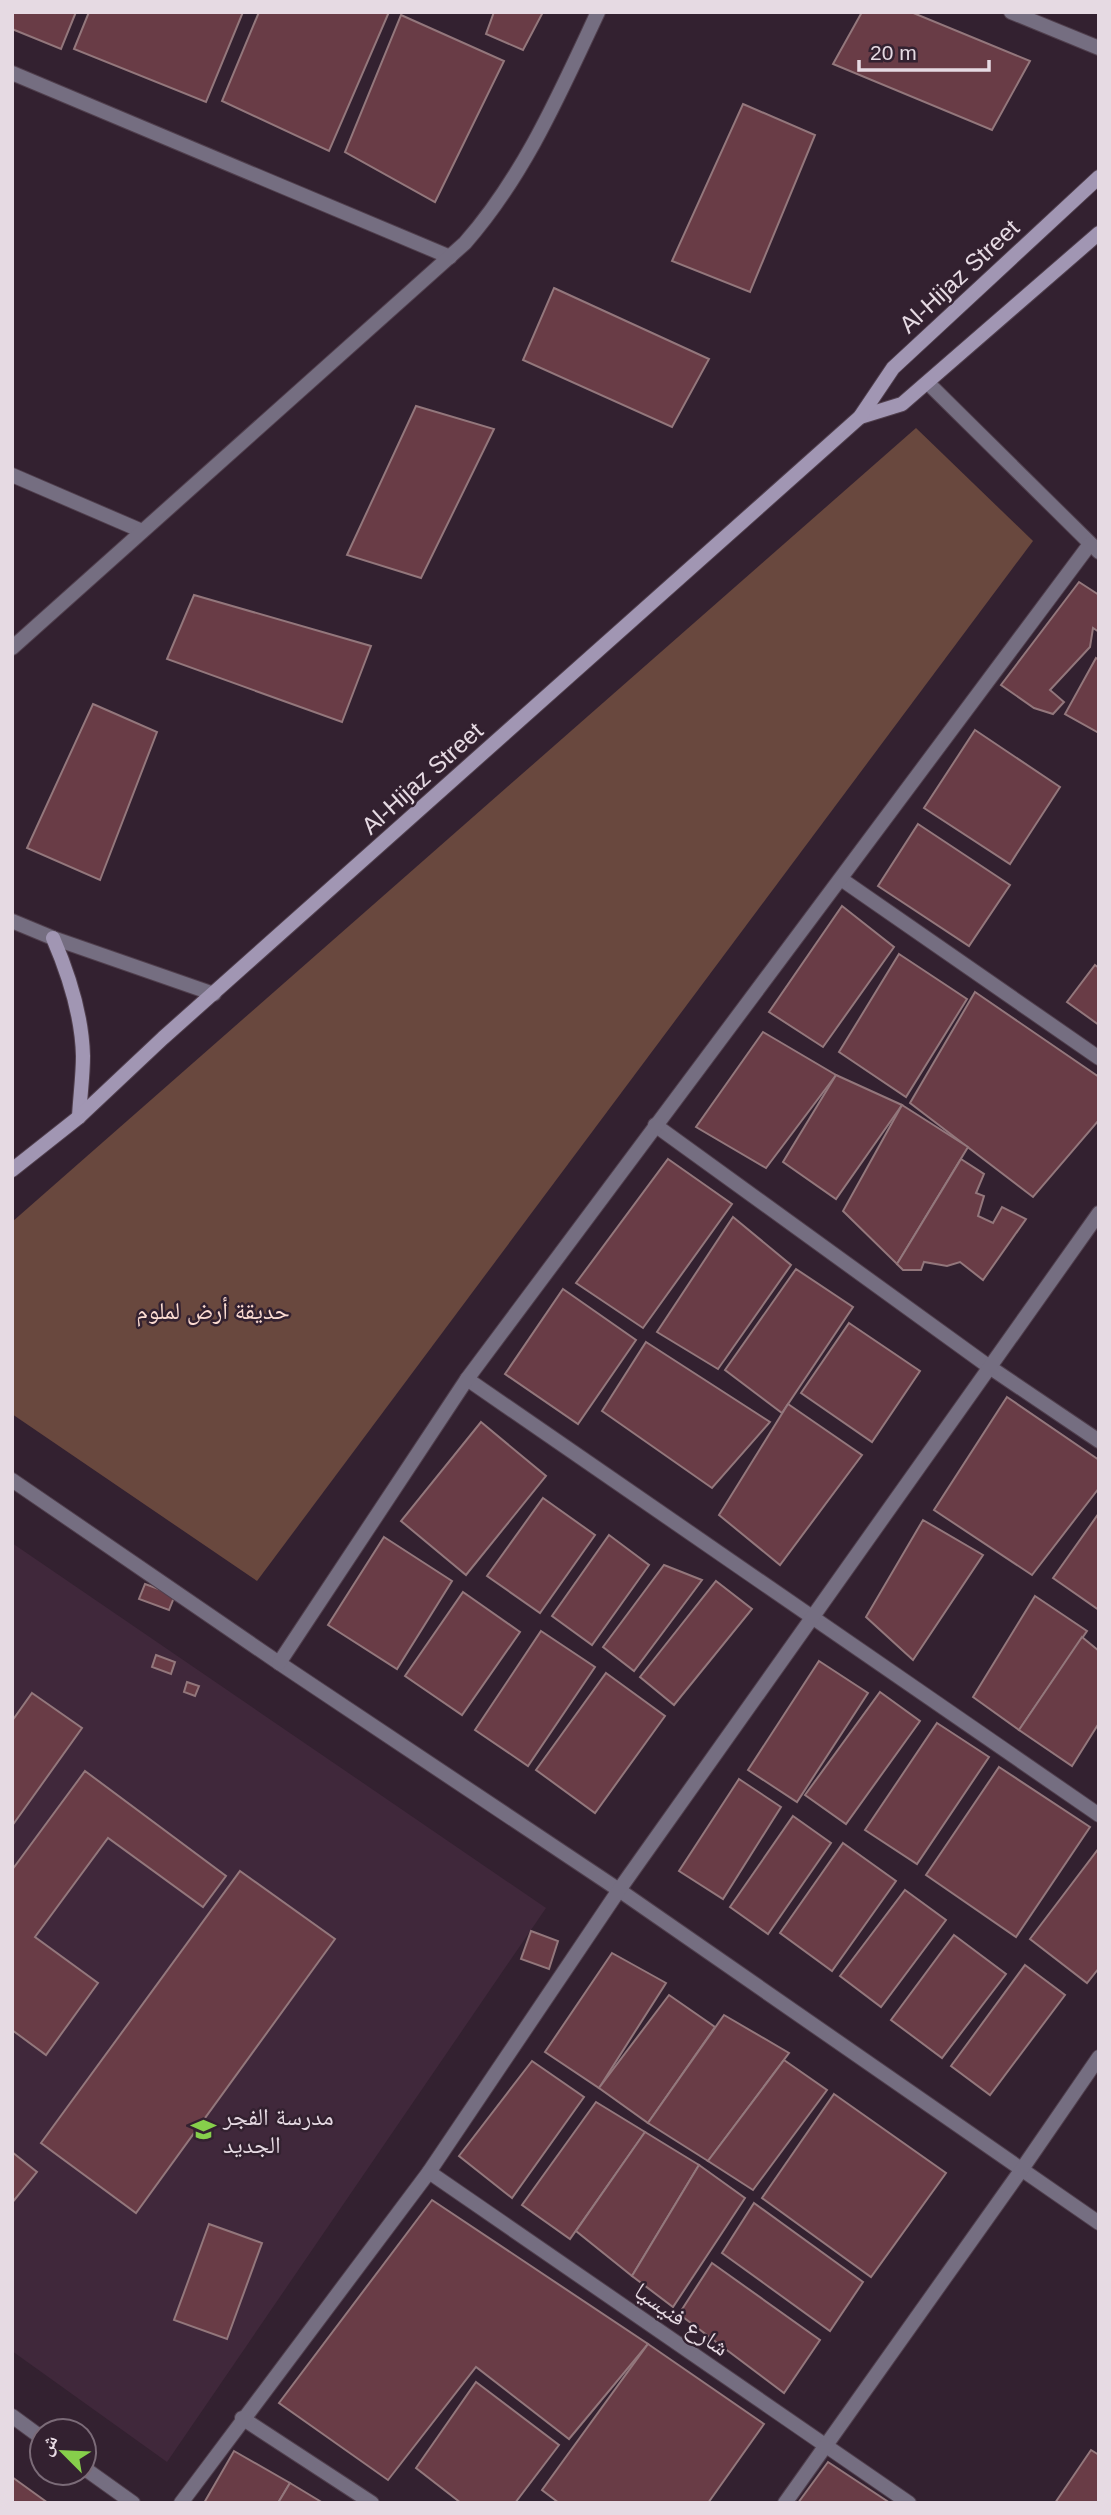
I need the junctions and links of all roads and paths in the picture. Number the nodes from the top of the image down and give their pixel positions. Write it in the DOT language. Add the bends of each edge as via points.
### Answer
graph roads {
  1 [pos="598,12"];
  2 [pos="1011,12"];
  3 [pos="1099,48"];
  4 [pos="12,73"];
  5 [pos="1099,177"];
  6 [pos="1099,233"];
  7 [pos="450,257"];
  8 [pos="928,383"];
  9 [pos="860,417"];
  10 [pos="12,475"];
  11 [pos="142,531"];
  12 [pos="1094,548"];
  13 [pos="12,648"];
  14 [pos="841,879"];
  15 [pos="12,921"];
  16 [pos="53,938"];
  17 [pos="214,994"];
  18 [pos="1099,1058"];
  19 [pos="79,1117"];
  20 [pos="654,1125"];
  21 [pos="12,1170"];
  22 [pos="1099,1213"];
  23 [pos="988,1366"];
  24 [pos="467,1380"];
  25 [pos="1099,1441"];
  26 [pos="12,1480"];
  27 [pos="812,1619"];
  28 [pos="279,1663"];
  29 [pos="1099,1815"];
  30 [pos="620,1890"];
  31 [pos="1099,2057"];
  32 [pos="1022,2169"];
  33 [pos="429,2172"];
  34 [pos="1099,2223"];
  35 [pos="12,2416"];
  36 [pos="243,2418"];
  37 [pos="28,2428"];
  38 [pos="826,2445"];
  39 [pos="98,2478"];
  40 [pos="133,2503"];
  41 [pos="181,2503"];
  42 [pos="372,2503"];
  43 [pos="785,2503"];
  44 [pos="909,2503"];
  1 -- 7 [label="street" via="527,158 485,222"];
  2 -- 3 [label="street"];
  4 -- 7 [label="street"];
  5 -- 9 [label="main road, Al-Hijaz Street" via="893,368"];
  6 -- 8 [label="main road, Al-Hijaz Street"];
  7 -- 11 [label="street"];
  8 -- 9 [label="main road, Al-Hijaz Street" via="902,404"];
  8 -- 12 [label="street"];
  9 -- 17 [label="main road, Al-Hijaz Street"];
  10 -- 11 [label="street"];
  11 -- 13 [label="street"];
  12 -- 14 [label="street"];
  14 -- 18 [label="street"];
  14 -- 20 [label="street"];
  15 -- 16 [label="street"];
  16 -- 17 [label="street"];
  16 -- 19 [label="main road" via="79,1018 83,1055"];
  17 -- 19 [label="main road, Al-Hijaz Street"];
  19 -- 21 [label="main road, Al-Hijaz Street"];
  20 -- 23 [label="street"];
  20 -- 24 [label="street"];
  22 -- 23 [label="street"];
  23 -- 25 [label="street"];
  23 -- 27 [label="street"];
  24 -- 27 [label="street"];
  24 -- 28 [label="street"];
  26 -- 28 [label="street"];
  27 -- 29 [label="street"];
  27 -- 30 [label="street"];
  28 -- 30 [label="street"];
  30 -- 32 [label="street"];
  30 -- 33 [label="street"];
  31 -- 32 [label="street"];
  32 -- 34 [label="street"];
  32 -- 38 [label="street"];
  33 -- 36 [label="street"];
  33 -- 38 [label="street, شارع فنيسيا"];
  35 -- 37 [label="street"];
  36 -- 41 [label="street"];
  36 -- 42 [label="street"];
  38 -- 43 [label="street"];
  38 -- 44 [label="street, شارع فنيسيا"];
  39 -- 40 [label="street"];
}
